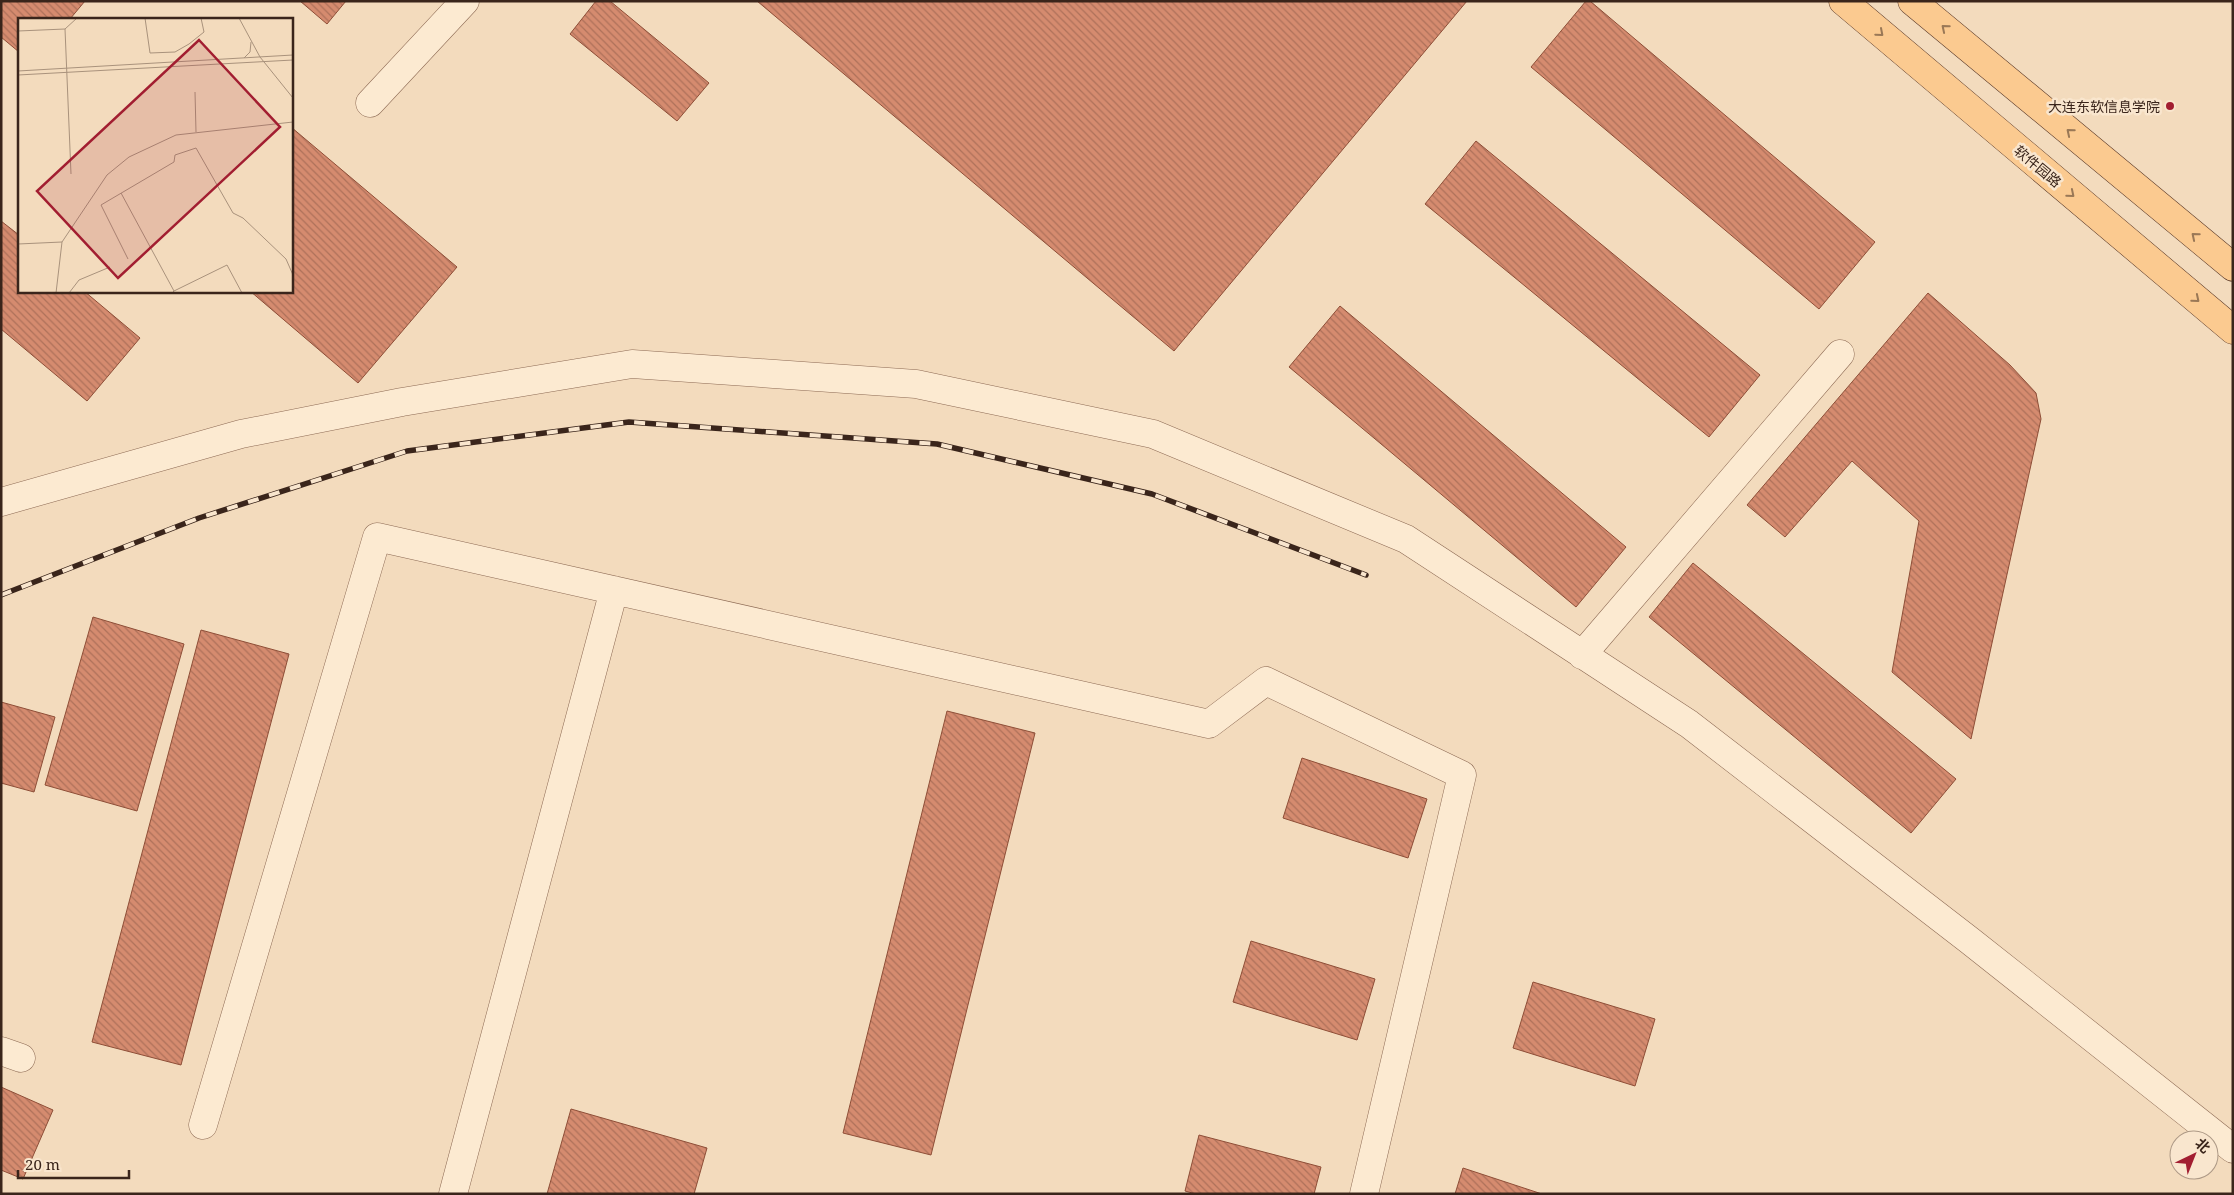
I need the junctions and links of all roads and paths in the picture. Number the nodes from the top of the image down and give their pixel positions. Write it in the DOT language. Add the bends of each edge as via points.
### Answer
graph roads {
  1 [pos="465,1"];
  2 [pos="1843,1"];
  3 [pos="1912,1"];
  4 [pos="370,102"];
  5 [pos="2233,267"];
  6 [pos="2233,330"];
  7 [pos="1840,354"];
  8 [pos="1,502"];
  9 [pos="614,590"];
  10 [pos="1582,655"];
  11 [pos="203,1125"];
  12 [pos="2233,1150"];
  13 [pos="453,1194"];
  14 [pos="1364,1194"];
  1 -- 4 [label="street"];
  2 -- 6 [label="main road, 软件园路, one-way"];
  5 -- 3 [label="main road, one-way"];
  7 -- 10 [label="street"];
  8 -- 10 [label="street" via="241,434 402,402 632,364 916,384 1154,434 1406,539"];
  9 -- 11 [label="street" via="377,537"];
  9 -- 13 [label="street"];
  9 -- 14 [label="street" via="1209,724 1266,681 1462,775"];
  10 -- 12 [label="street" via="1689,724 1969,940"];
}
